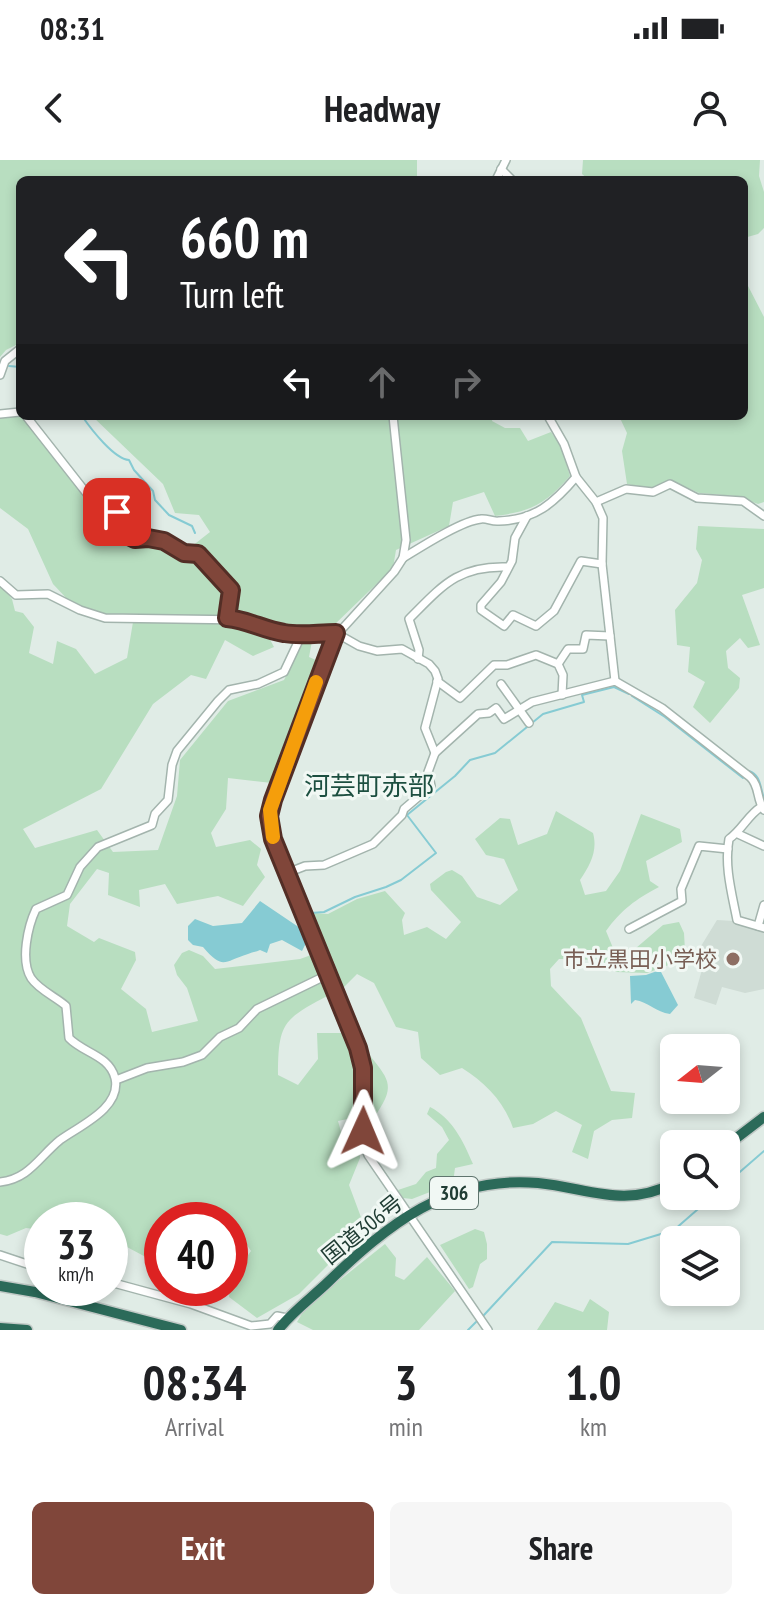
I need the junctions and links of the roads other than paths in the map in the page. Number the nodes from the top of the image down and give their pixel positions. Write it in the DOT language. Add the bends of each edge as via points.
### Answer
graph roads {
  1 [pos="506,160"];
  2 [pos="501,169"];
  3 [pos="498,176"];
  4 [pos="508,176"];
  5 [pos="16,351"];
  6 [pos="0,375"];
  7 [pos="29,420"];
  8 [pos="393,420"];
  9 [pos="550,420"];
  10 [pos="576,477"];
  11 [pos="596,502"];
  12 [pos="527,516"];
  13 [pos="764,516"];
  14 [pos="403,558"];
  15 [pos="602,564"];
  16 [pos="508,567"];
  17 [pos="0,581"];
  18 [pos="227,618"];
  19 [pos="336,633"];
  20 [pos="301,636"];
  21 [pos="610,636"];
  22 [pos="418,659"];
  23 [pos="558,664"];
  24 [pos="437,681"];
  25 [pos="615,681"];
  26 [pos="501,684"];
  27 [pos="562,695"];
  28 [pos="520,708"];
  29 [pos="529,723"];
  30 [pos="428,735"];
  31 [pos="445,744"];
  32 [pos="435,753"];
  33 [pos="763,808"];
  34 [pos="738,834"];
  35 [pos="764,846"];
  36 [pos="728,849"];
  37 [pos="287,873"];
  38 [pos="764,905"];
  39 [pos="761,927"];
  40 [pos="629,929"];
  41 [pos="329,974"];
  42 [pos="116,1080"];
  43 [pos="764,1117"];
  44 [pos="740,1135"];
  45 [pos="0,1182"];
  46 [pos="660,1189"];
  47 [pos="408,1214"];
  48 [pos="0,1255"];
  49 [pos="24,1263"];
  50 [pos="0,1286"];
  51 [pos="128,1287"];
  52 [pos="287,1318"];
  53 [pos="0,1328"];
  54 [pos="27,1330"];
  55 [pos="181,1330"];
  56 [pos="278,1330"];
  57 [pos="488,1330"];
  1 -- 2 [label="street"];
  2 -- 3 [label="street"];
  2 -- 4 [label="street"];
  5 -- 6 [label="street" via="7,357"];
  7 -- 18 [label="street" via="88,495 117,512 129,536 164,541 201,556 231,590"];
  8 -- 14 [label="street" via="406,540"];
  9 -- 10 [label="street"];
  10 -- 11 [label="street"];
  10 -- 12 [label="street" via="553,503"];
  11 -- 13 [label="street" via="626,489 653,492 670,484 697,498 743,501"];
  11 -- 15 [label="street" via="603,518"];
  12 -- 14 [label="street" via="478,519"];
  12 -- 16 [label="street"];
  14 -- 19 [label="street"];
  15 -- 16 [label="street" via="581,561 554,611 536,626 513,615 504,626 481,610"];
  15 -- 21 [label="street"];
  16 -- 22 [label="street" via="461,573 409,619"];
  17 -- 18 [label="street" via="16,595 48,594 105,618"];
  18 -- 20 [label="street"];
  19 -- 20 [label="street"];
  19 -- 22 [label="street" via="359,646 402,649"];
  19 -- 37 [label="street" via="270,810 271,834"];
  20 -- 42 [label="street" via="284,672 229,690 181,745 172,765 168,800 152,825 98,847 80,867 67,895 38,907 33,916 26,960 32,979 66,1006 69,1038 109,1066"];
  21 -- 23 [label="street" via="586,635 583,649 568,649"];
  21 -- 25 [label="street"];
  22 -- 24 [label="street" via="433,667"];
  23 -- 24 [label="street" via="536,655 494,665 460,698"];
  23 -- 27 [label="street"];
  24 -- 30 [label="street" via="426,720"];
  25 -- 27 [label="street"];
  25 -- 33 [label="street" via="662,708 750,777"];
  26 -- 28 [label="street"];
  27 -- 28 [label="street"];
  28 -- 29 [label="street"];
  28 -- 31 [label="street" via="504,719 496,708 478,714"];
  30 -- 31 [label="street"];
  30 -- 32 [label="street"];
  31 -- 32 [label="street"];
  32 -- 37 [label="street" via="428,772 431,786 376,843 324,865"];
  33 -- 34 [label="street"];
  34 -- 35 [label="street"];
  34 -- 36 [label="street" via="729,839"];
  36 -- 39 [label="street" via="737,920"];
  36 -- 40 [label="street" via="699,846 681,889 682,901"];
  37 -- 41 [label="street"];
  38 -- 39 [label="street"];
  41 -- 42 [label="street" via="259,1007 202,1055"];
  41 -- 47 [label="street" via="361,1059 365,1148"];
  42 -- 45 [label="street" via="113,1097 102,1111 58,1141 27,1174"];
  43 -- 44 [label="highway"];
  46 -- 47 [label="highway, 国道306号 / 306" via="631,1197 502,1183 460,1191"];
  47 -- 52 [label="highway, 国道306号 / 306"];
  47 -- 57 [label="street"];
  48 -- 49 [label="street"];
  50 -- 55 [label="highway"];
  51 -- 52 [label="street" via="251,1326 270,1324 277,1316"];
  52 -- 56 [label="highway, 国道306号 / 306"];
  53 -- 54 [label="highway"];
}
